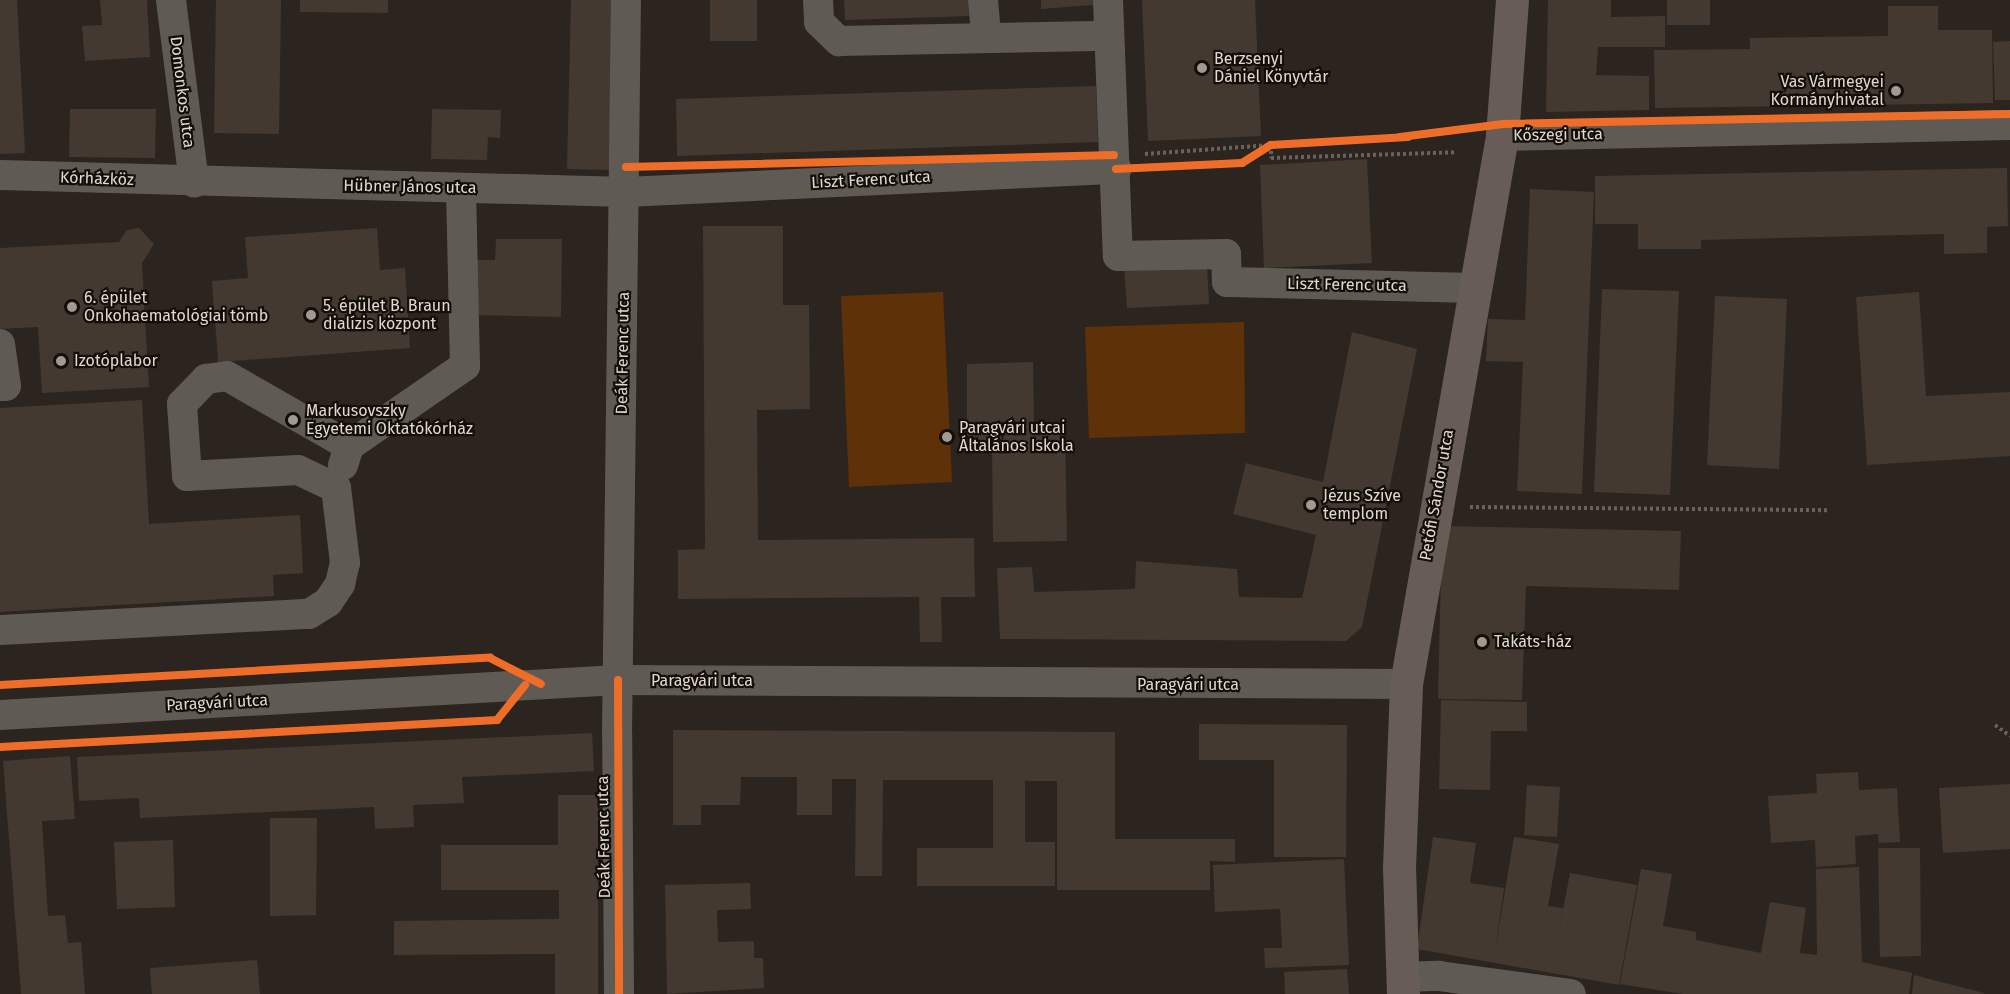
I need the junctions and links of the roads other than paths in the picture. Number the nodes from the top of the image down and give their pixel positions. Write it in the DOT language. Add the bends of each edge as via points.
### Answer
graph roads {
  1 [pos="171,0"];
  2 [pos="626,0"];
  3 [pos="819,0"];
  4 [pos="983,0"];
  5 [pos="1108,0"];
  6 [pos="1512,0"];
  7 [pos="1109,36"];
  8 [pos="986,38"];
  9 [pos="2010,125"];
  10 [pos="1502,136"];
  11 [pos="1115,162"];
  12 [pos="0,175"];
  13 [pos="194,183"];
  14 [pos="461,188"];
  15 [pos="626,192"];
  16 [pos="1473,288"];
  17 [pos="0,344"];
  18 [pos="0,386"];
  19 [pos="349,446"];
  20 [pos="336,488"];
  21 [pos="0,630"];
  22 [pos="618,680"];
  23 [pos="1406,684"];
  24 [pos="0,715"];
  25 [pos="1403,986"];
  26 [pos="619,994"];
  27 [pos="1572,994"];
  1 -- 13 [label="street, Domonkos utca"];
  2 -- 15 [label="street, Deák Ferenc utca"];
  3 -- 8 [label="street" via="819,22 839,41"];
  4 -- 8 [label="street"];
  5 -- 7 [label="street"];
  6 -- 10 [label="main road, Petőfi Sándor utca"];
  7 -- 8 [label="street"];
  7 -- 11 [label="street"];
  9 -- 10 [label="street, Kőszegi utca"];
  10 -- 16 [label="main road, Petőfi Sándor utca"];
  11 -- 15 [label="street, Liszt Ferenc utca"];
  11 -- 16 [label="street, Liszt Ferenc utca" via="1118,256 1226,254 1227,282"];
  12 -- 13 [label="street, Kórházköz"];
  13 -- 14 [label="street, Hübner János utca"];
  14 -- 15 [label="street, Hübner János utca"];
  14 -- 19 [label="street" via="465,366"];
  15 -- 22 [label="street, Deák Ferenc utca"];
  16 -- 23 [label="main road, Petőfi Sándor utca"];
  17 -- 18 [label="street" via="6,386"];
  19 -- 20 [label="street"];
  19 -- 20 [label="street" via="227,376 206,380 182,404 187,476 298,470"];
  20 -- 21 [label="street" via="343,573 328,602 309,614"];
  22 -- 23 [label="street, Paragvári utca"];
  22 -- 24 [label="street, Paragvári utca"];
  22 -- 26 [label="street, Deák Ferenc utca"];
  23 -- 25 [label="main road, Petőfi Sándor utca" via="1399,868"];
  25 -- 27 [label="street" via="1439,976"];
}
